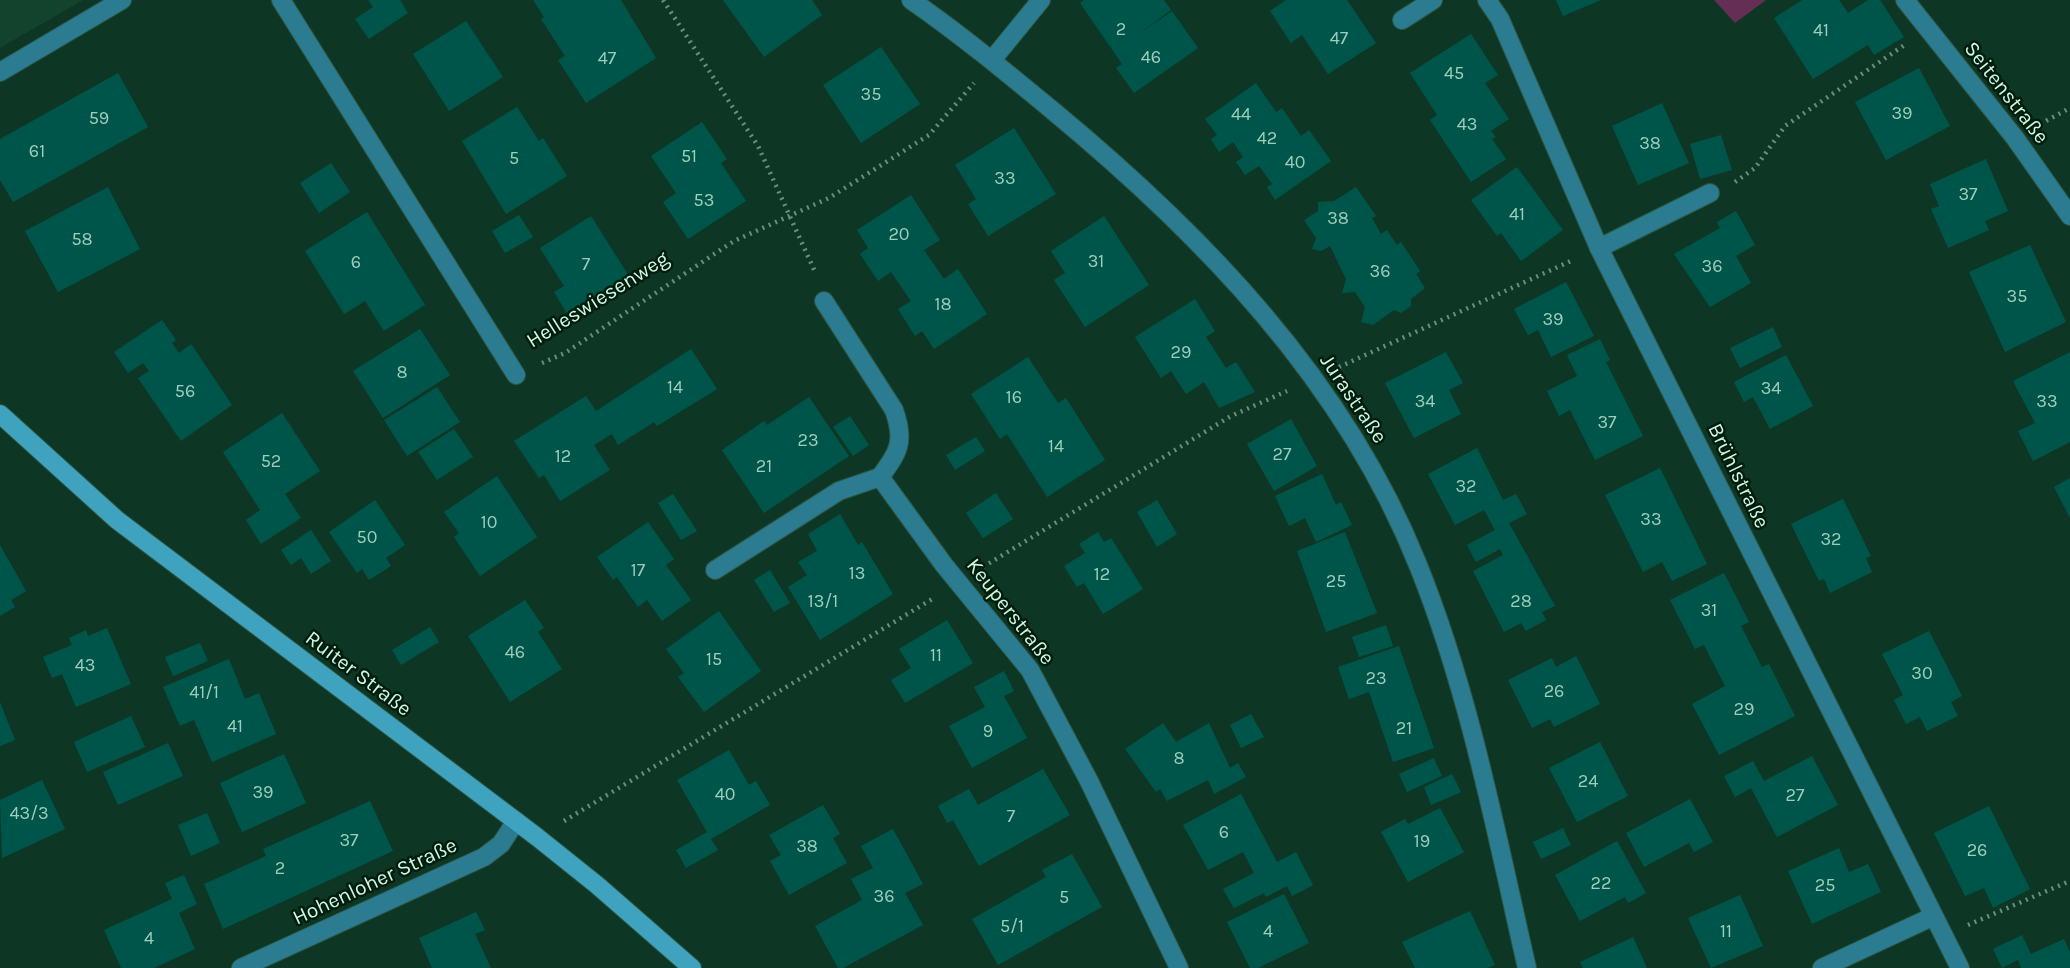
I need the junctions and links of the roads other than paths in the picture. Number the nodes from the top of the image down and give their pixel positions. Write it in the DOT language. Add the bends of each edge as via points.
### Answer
graph roads {
  1 [pos="122,0"];
  2 [pos="281,0"];
  3 [pos="911,0"];
  4 [pos="1041,0"];
  5 [pos="1433,0"];
  6 [pos="1487,0"];
  7 [pos="1905,0"];
  8 [pos="1402,20"];
  9 [pos="992,60"];
  10 [pos="0,72"];
  11 [pos="1710,193"];
  12 [pos="2070,216"];
  13 [pos="1600,248"];
  14 [pos="824,301"];
  15 [pos="516,375"];
  16 [pos="2,418"];
  17 [pos="880,477"];
  18 [pos="715,570"];
  19 [pos="516,821"];
  20 [pos="1934,916"];
  21 [pos="241,968"];
  22 [pos="692,968"];
  23 [pos="1179,968"];
  24 [pos="1527,968"];
  25 [pos="1822,968"];
  26 [pos="1960,968"];
  1 -- 10 [label="street"];
  2 -- 15 [label="street, Helleswiesenweg"];
  3 -- 9 [label="street, Jurastraße"];
  4 -- 9 [label="street"];
  5 -- 8 [label="street"];
  6 -- 13 [label="street, Brühlstraße" via="1500,19"];
  7 -- 12 [label="street, Seitenstraße" via="2015,138"];
  9 -- 24 [label="street, Jurastraße" via="1110,159 1216,260 1280,333 1350,431 1387,496 1443,632"];
  11 -- 13 [label="street"];
  13 -- 20 [label="street, Brühlstraße"];
  14 -- 17 [label="street" via="900,425 897,454"];
  16 -- 19 [label="street, Ruiter Straße" via="117,520"];
  17 -- 18 [label="street" via="839,491"];
  17 -- 23 [label="street, Keuperstraße" via="958,583 1008,640 1051,706"];
  19 -- 21 [label="street, Hohenloher Straße" via="501,844 484,857"];
  19 -- 22 [label="street, Ruiter Straße" via="597,884"];
  20 -- 25 [label="street"];
  20 -- 26 [label="street, Brühlstraße"];
}
